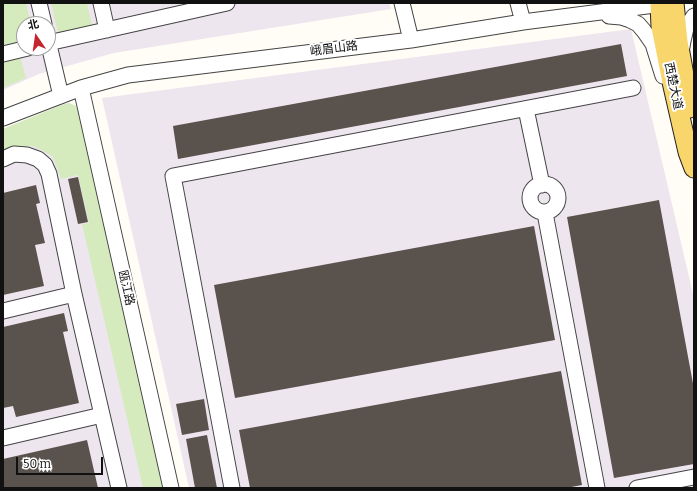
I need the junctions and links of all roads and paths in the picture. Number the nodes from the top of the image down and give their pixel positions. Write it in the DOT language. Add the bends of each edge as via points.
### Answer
graph roads {
  1 [pos="39,3"];
  2 [pos="101,3"];
  3 [pos="402,3"];
  4 [pos="518,3"];
  5 [pos="611,3"];
  6 [pos="666,3"];
  7 [pos="220,4"];
  8 [pos="582,14"];
  9 [pos="42,16"];
  10 [pos="694,16"];
  11 [pos="522,22"];
  12 [pos="107,30"];
  13 [pos="411,40"];
  14 [pos="56,41"];
  15 [pos="16,51"];
  16 [pos="3,54"];
  17 [pos="51,56"];
  18 [pos="682,64"];
  19 [pos="81,88"];
  20 [pos="633,88"];
  21 [pos="61,96"];
  22 [pos="692,107"];
  23 [pos="526,109"];
  24 [pos="3,118"];
  25 [pos="694,127"];
  26 [pos="3,159"];
  27 [pos="691,160"];
  28 [pos="74,294"];
  29 [pos="3,311"];
  30 [pos="102,415"];
  31 [pos="3,438"];
  32 [pos="694,477"];
  33 [pos="119,488"];
  34 [pos="171,488"];
  35 [pos="232,488"];
  36 [pos="598,488"];
  37 [pos="637,488"];
  1 -- 9 [label="street"];
  2 -- 12 [label="street"];
  3 -- 13 [label="street"];
  4 -- 11 [label="street"];
  5 -- 8 [label="street"];
  6 -- 8 [label="street, 峨眉山路"];
  6 -- 18 [label="main road, 西楚大道" via="675,24"];
  6 -- 27 [label="main road, 西楚大道" via="661,27"];
  7 -- 12 [label="street"];
  8 -- 11 [label="street, 峨眉山路"];
  8 -- 27 [label="street" via="622,17 638,24 644,31 653,44"];
  10 -- 18 [label="street" via="686,28"];
  11 -- 13 [label="street, 峨眉山路"];
  12 -- 14 [label="street"];
  13 -- 19 [label="street, 峨眉山路" via="128,75"];
  15 -- 16 [label="street"];
  17 -- 21 [label="street"];
  18 -- 22 [label="main road, 西楚大道"];
  19 -- 21 [label="street, 峨眉山路"];
  19 -- 34 [label="street, 瓯江路"];
  20 -- 23 [label="street"];
  21 -- 24 [label="street, 峨眉山路"];
  22 -- 25 [label="main road, 西楚大道"];
  23 -- 35 [label="street" via="173,176"];
  23 -- 36 [label="street" via="542,185 548,185 556,190 558,200 554,209 544,213"];
  26 -- 28 [label="street" via="14,154 27,155 45,165"];
  28 -- 29 [label="street"];
  28 -- 30 [label="street"];
  30 -- 31 [label="street"];
  30 -- 33 [label="street"];
  32 -- 37 [label="street"];
}
